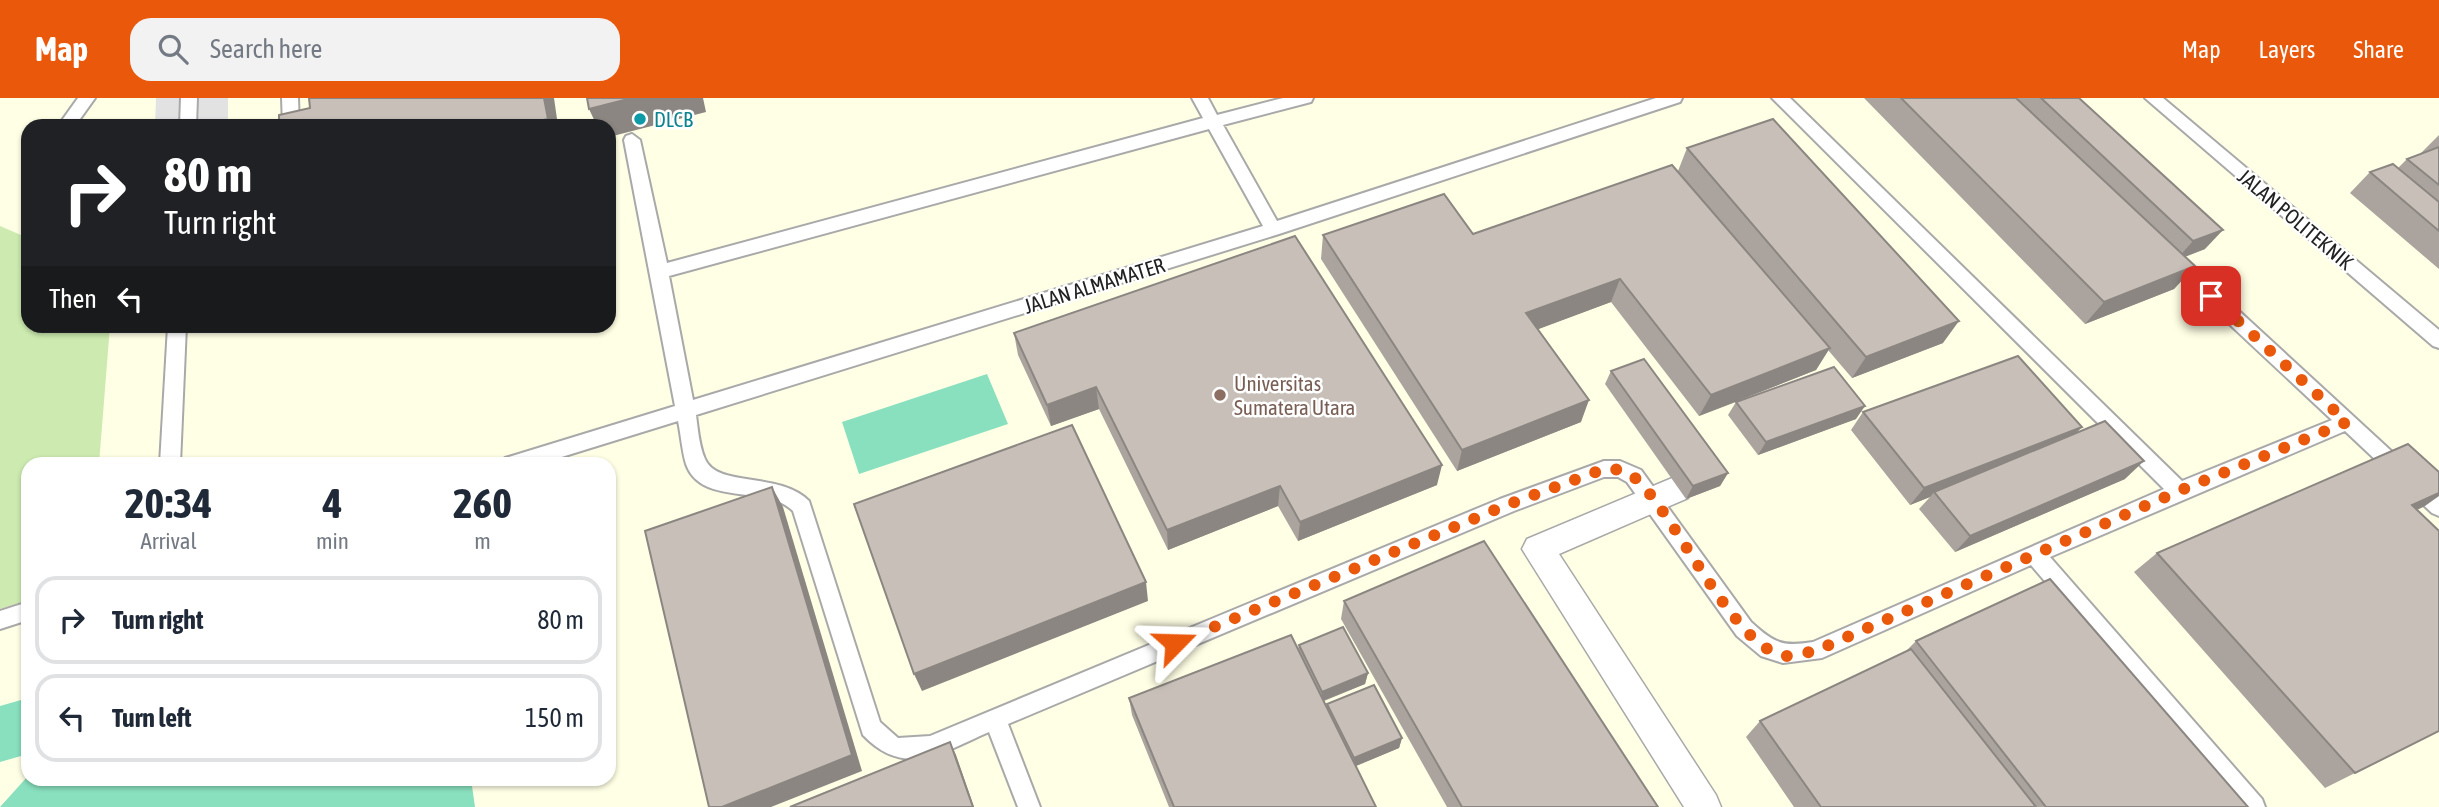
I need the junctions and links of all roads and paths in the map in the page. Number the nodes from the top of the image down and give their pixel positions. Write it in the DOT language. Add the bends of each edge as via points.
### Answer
graph roads {
  1 [pos="87,98"];
  2 [pos="189,98"];
  3 [pos="290,98"];
  4 [pos="1200,98"];
  5 [pos="1305,98"];
  6 [pos="1674,98"];
  7 [pos="1780,98"];
  8 [pos="2153,98"];
  9 [pos="71,119"];
  10 [pos="188,119"];
  11 [pos="291,119"];
  12 [pos="1213,121"];
  13 [pos="632,141"];
  14 [pos="1273,229"];
  15 [pos="2157,246"];
  16 [pos="660,272"];
  17 [pos="177,333"];
  18 [pos="2439,341"];
  19 [pos="684,411"];
  20 [pos="2347,422"];
  21 [pos="170,457"];
  22 [pos="535,457"];
  23 [pos="2179,491"];
  24 [pos="1665,494"];
  25 [pos="2439,508"];
  26 [pos="2034,554"];
  27 [pos="21,613"];
  28 [pos="0,620"];
  29 [pos="995,718"];
  30 [pos="1029,807"];
  31 [pos="1704,807"];
  32 [pos="2254,807"];
  1 -- 9 [label="lane"];
  2 -- 10 [label="lane"];
  3 -- 11 [label="lane"];
  4 -- 12 [label="lane"];
  5 -- 12 [label="lane"];
  6 -- 14 [label="lane, JALAN ALMAMATER"];
  7 -- 23 [label="lane"];
  8 -- 18 [label="lane, JALAN POLITEKNIK"];
  12 -- 14 [label="lane"];
  12 -- 16 [label="lane"];
  13 -- 16 [label="lane"];
  14 -- 19 [label="lane, JALAN ALMAMATER"];
  15 -- 20 [label="lane"];
  16 -- 19 [label="lane"];
  17 -- 21 [label="lane"];
  19 -- 22 [label="lane, JALAN ALMAMATER"];
  19 -- 29 [label="lane" via="696,464 707,477 727,486 786,494 802,507 871,727 887,746 907,751 930,746"];
  20 -- 23 [label="lane"];
  20 -- 25 [label="lane"];
  23 -- 26 [label="lane"];
  24 -- 26 [label="lane" via="1744,629 1764,648 1787,656 1815,651"];
  24 -- 29 [label="lane" via="1620,469 1604,469"];
  24 -- 31 [label="street" via="1538,549"];
  26 -- 32 [label="lane"];
  27 -- 28 [label="lane"];
  29 -- 30 [label="lane"];
}
